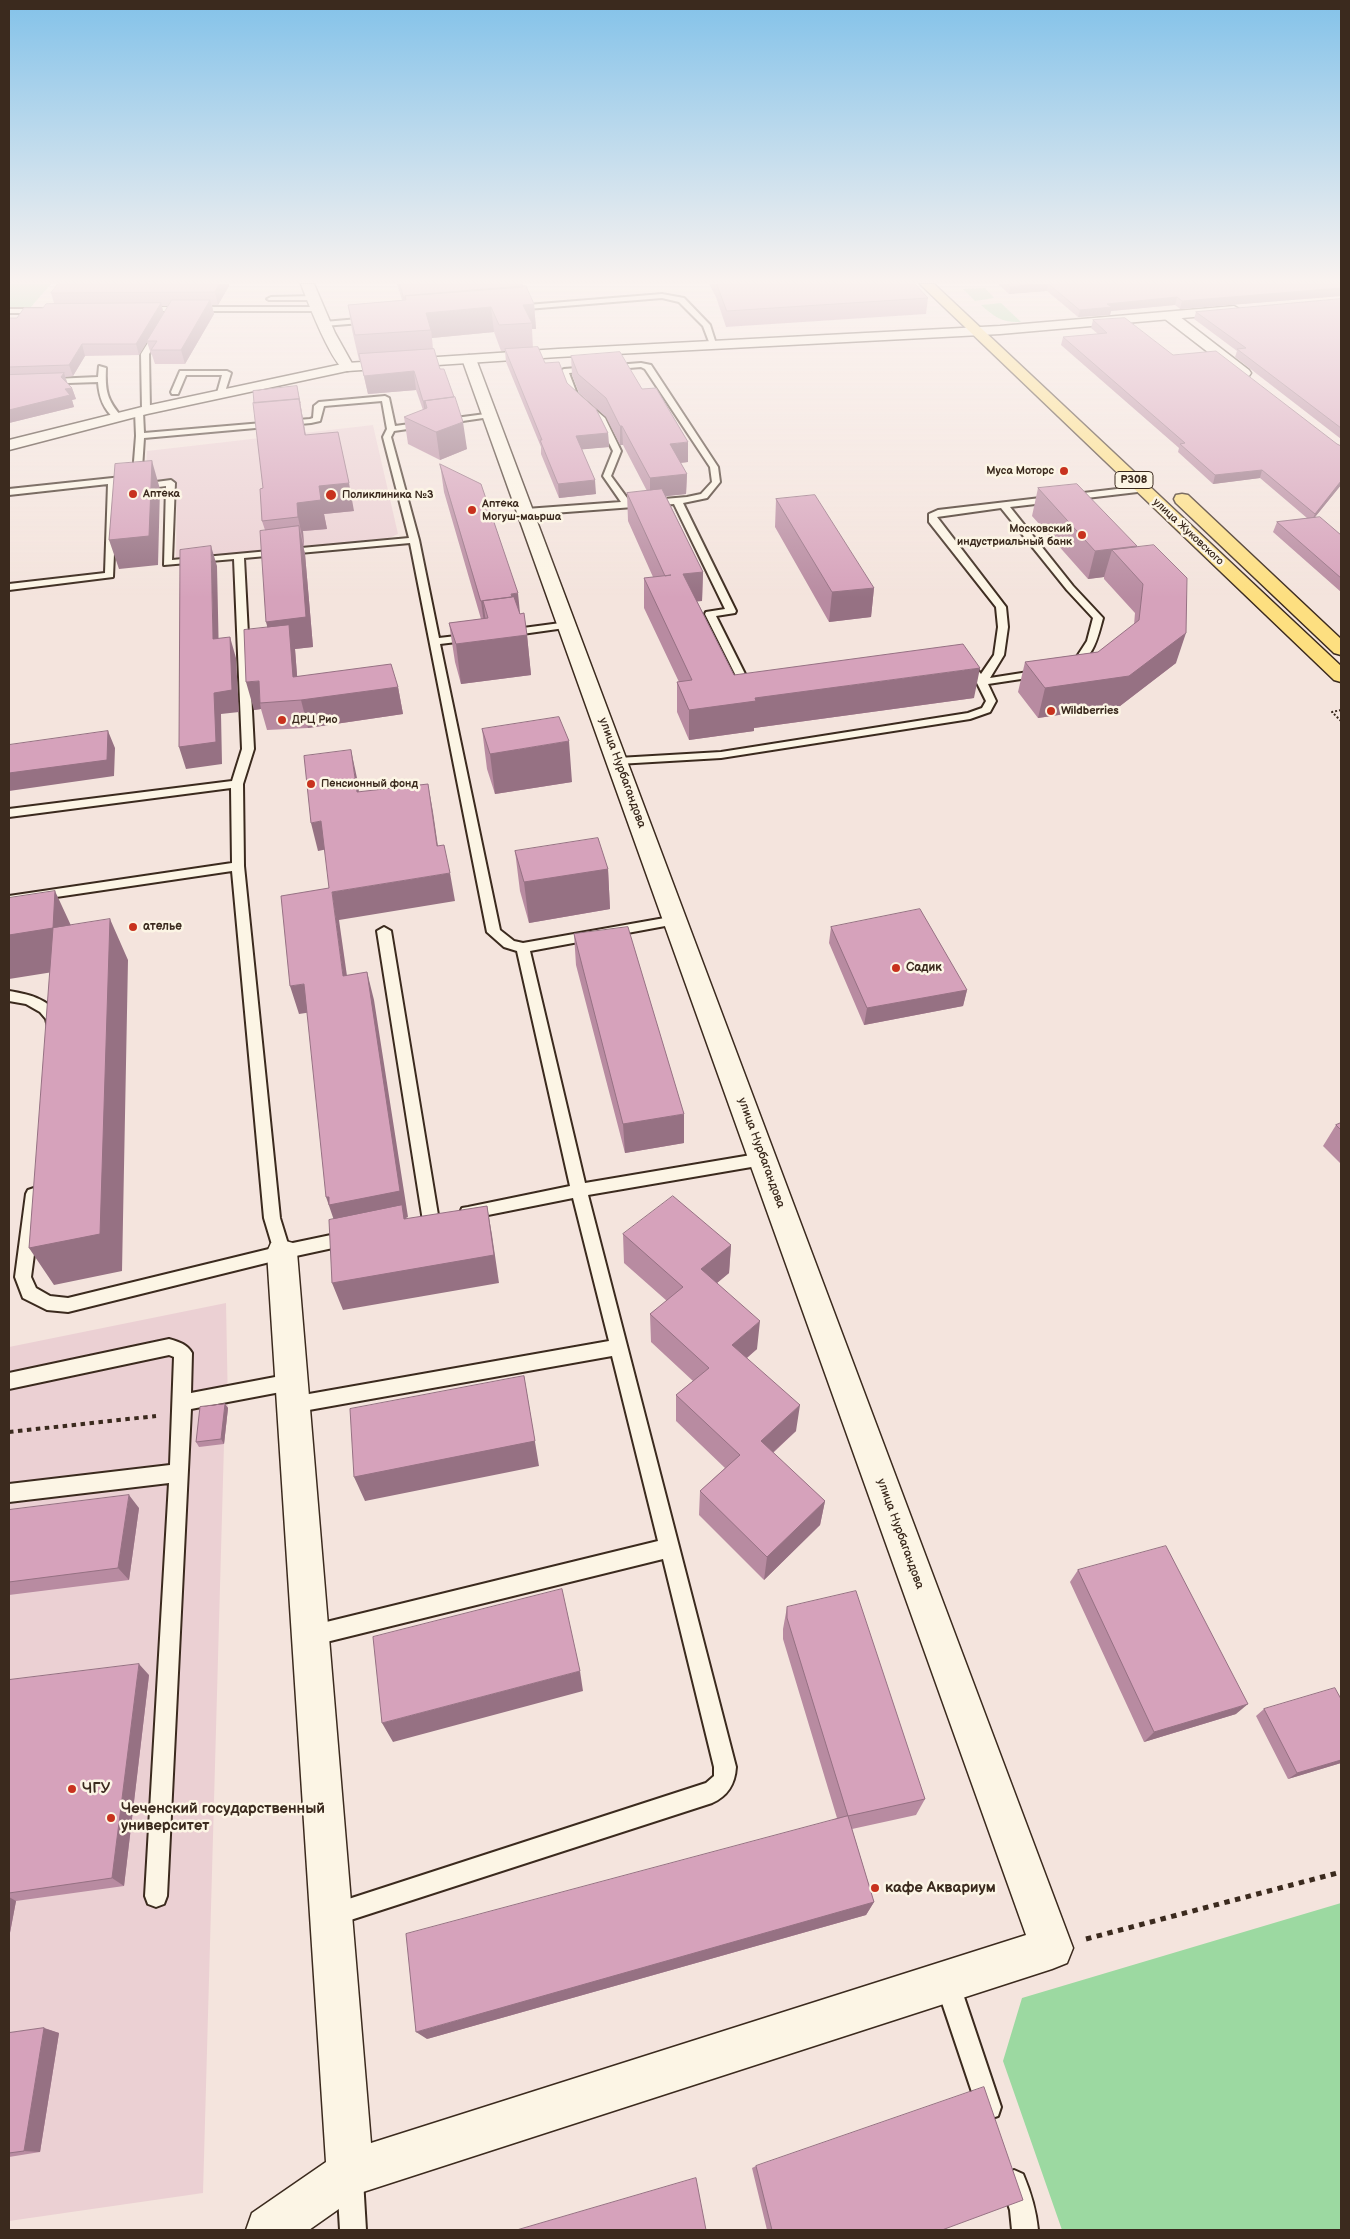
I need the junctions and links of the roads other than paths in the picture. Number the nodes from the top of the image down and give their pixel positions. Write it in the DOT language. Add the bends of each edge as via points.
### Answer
graph roads {
  1 [pos="101,388"];
  2 [pos="144,388"];
  3 [pos="176,388"];
  4 [pos="222,388"];
  5 [pos="243,388"];
  6 [pos="480,388"];
  7 [pos="571,388"];
  8 [pos="662,388"];
  9 [pos="1036,388"];
  10 [pos="175,392"];
  11 [pos="221,393"];
  12 [pos="143,411"];
  13 [pos="490,415"];
  14 [pos="118,416"];
  15 [pos="391,428"];
  16 [pos="140,436"];
  17 [pos="9,444"];
  18 [pos="136,479"];
  19 [pos="114,481"];
  20 [pos="1168,486"];
  21 [pos="1142,489"];
  22 [pos="9,492"];
  23 [pos="677,500"];
  24 [pos="627,504"];
  25 [pos="1004,506"];
  26 [pos="526,512"];
  27 [pos="414,540"];
  28 [pos="239,556"];
  29 [pos="9,587"];
  30 [pos="568,625"];
  31 [pos="501,634"];
  32 [pos="482,636"];
  33 [pos="434,642"];
  34 [pos="1341,649"];
  35 [pos="954,662"];
  36 [pos="1341,676"];
  37 [pos="982,682"];
  38 [pos="758,689"];
  39 [pos="618,761"];
  40 [pos="237,784"];
  41 [pos="9,813"];
  42 [pos="238,866"];
  43 [pos="9,900"];
  44 [pos="676,920"];
  45 [pos="384,931"];
  46 [pos="523,948"];
  47 [pos="9,996"];
  48 [pos="52,1043"];
  49 [pos="763,1159"];
  50 [pos="36,1179"];
  51 [pos="579,1190"];
  52 [pos="366,1235"];
  53 [pos="282,1252"];
  54 [pos="619,1347"];
  55 [pos="9,1381"];
  56 [pos="292,1394"];
  57 [pos="182,1408"];
  58 [pos="178,1473"];
  59 [pos="9,1493"];
  60 [pos="670,1548"];
  61 [pos="310,1636"];
  62 [pos="156,1896"];
  63 [pos="331,1916"];
  64 [pos="947,1982"];
  65 [pos="996,2128"];
  66 [pos="1008,2164"];
  67 [pos="350,2174"];
  68 [pos="269,2230"];
  69 [pos="353,2230"];
  70 [pos="1025,2230"];
  1 -- 14 [label="lane" via="112,413"];
  2 -- 12 [label="lane"];
  3 -- 10 [label="lane"];
  4 -- 11 [label="lane"];
  5 -- 11 [label="street"];
  6 -- 13 [label="street, улица Нурбагандова"];
  7 -- 24 [label="lane" via="602,420 608,432 617,451 607,476"];
  8 -- 23 [label="lane" via="714,467 716,482 704,496"];
  9 -- 21 [label="main road, улица Жуковского / P308"];
  11 -- 12 [label="street"];
  12 -- 14 [label="street"];
  12 -- 16 [label="lane"];
  13 -- 15 [label="lane"];
  13 -- 26 [label="street, улица Нурбагандова"];
  14 -- 17 [label="street"];
  15 -- 16 [label="lane" via="385,398 322,404 318,406 317,419 311,421"];
  15 -- 27 [label="lane" via="387,437"];
  16 -- 18 [label="lane"];
  18 -- 19 [label="lane"];
  18 -- 28 [label="lane" via="136,487 171,483 167,563"];
  19 -- 22 [label="lane"];
  19 -- 29 [label="lane" via="110,575"];
  20 -- 34 [label="main road, P308"];
  21 -- 25 [label="lane"];
  21 -- 36 [label="main road, улица Жуковского / P308"];
  23 -- 24 [label="lane"];
  23 -- 38 [label="lane" via="731,611 710,614 749,691"];
  24 -- 26 [label="lane"];
  25 -- 37 [label="lane" via="938,513 932,518 1001,607 1003,627 999,654"];
  25 -- 37 [label="lane" via="1098,618 1092,640 1080,660 1058,669"];
  26 -- 30 [label="street, улица Нурбагандова"];
  27 -- 28 [label="lane"];
  27 -- 33 [label="lane"];
  28 -- 40 [label="lane" via="248,749"];
  30 -- 31 [label="lane"];
  30 -- 39 [label="street, улица Нурбагандова"];
  32 -- 33 [label="lane"];
  33 -- 46 [label="lane" via="494,932 508,944"];
  35 -- 37 [label="lane" via="964,661"];
  37 -- 39 [label="lane" via="991,701 986,710 970,716 721,755"];
  39 -- 44 [label="street, улица Нурбагандова"];
  40 -- 41 [label="lane"];
  40 -- 42 [label="lane"];
  42 -- 43 [label="lane"];
  42 -- 53 [label="lane" via="272,1218"];
  44 -- 46 [label="lane"];
  44 -- 49 [label="street, улица Нурбагандова"];
  45 -- 51 [label="lane" via="421,1223"];
  46 -- 51 [label="lane"];
  47 -- 48 [label="lane" via="31,1000 47,1010 54,1024"];
  49 -- 51 [label="lane"];
  49 -- 64 [label="street, улица Нурбагандова" via="1052,1948"];
  50 -- 53 [label="lane" via="23,1277 29,1293 47,1303 68,1305"];
  51 -- 54 [label="lane"];
  52 -- 53 [label="lane"];
  53 -- 56 [label="street"];
  54 -- 56 [label="lane"];
  54 -- 60 [label="lane"];
  55 -- 57 [label="lane" via="174,1347 183,1353"];
  56 -- 57 [label="lane"];
  56 -- 61 [label="street"];
  57 -- 58 [label="lane"];
  58 -- 59 [label="lane"];
  58 -- 62 [label="lane"];
  60 -- 61 [label="lane"];
  60 -- 63 [label="lane" via="725,1768 725,1778 720,1787"];
  61 -- 63 [label="street"];
  63 -- 67 [label="street"];
  64 -- 65 [label="lane"];
  64 -- 67 [label="street"];
  66 -- 70 [label="lane" via="1023,2210"];
  67 -- 68 [label="street"];
  67 -- 69 [label="lane"];
}
